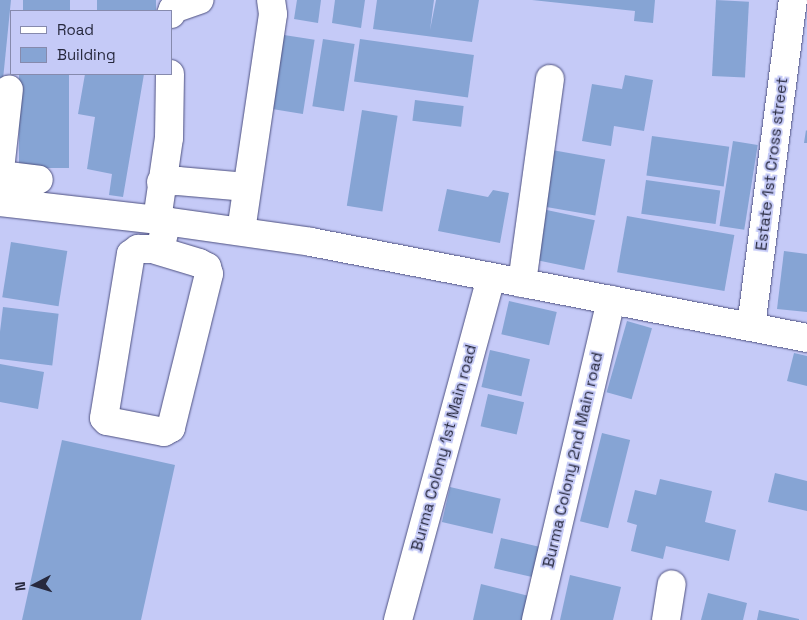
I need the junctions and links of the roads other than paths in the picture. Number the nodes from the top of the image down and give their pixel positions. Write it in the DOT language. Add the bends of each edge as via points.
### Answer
graph roads {
  1 [pos="199,0"];
  2 [pos="271,0"];
  3 [pos="793,0"];
  4 [pos="172,11"];
  5 [pos="170,75"];
  6 [pos="550,79"];
  7 [pos="9,89"];
  8 [pos="0,170"];
  9 [pos="0,175"];
  10 [pos="39,180"];
  11 [pos="161,182"];
  12 [pos="247,187"];
  13 [pos="0,202"];
  14 [pos="162,220"];
  15 [pos="241,232"];
  16 [pos="156,250"];
  17 [pos="491,277"];
  18 [pos="522,283"];
  19 [pos="611,300"];
  20 [pos="751,327"];
  21 [pos="807,338"];
  22 [pos="672,584"];
  23 [pos="398,620"];
  24 [pos="536,620"];
  25 [pos="666,620"];
  1 -- 4 [label="street"];
  2 -- 12 [label="street" via="272,14"];
  3 -- 20 [label="street, Estate 1st Cross street"];
  5 -- 11 [label="street" via="169,138"];
  6 -- 18 [label="street"];
  7 -- 8 [label="street"];
  9 -- 10 [label="street"];
  11 -- 12 [label="street"];
  11 -- 14 [label="street"];
  12 -- 15 [label="street"];
  13 -- 14 [label="street"];
  14 -- 15 [label="street"];
  14 -- 16 [label="street" via="163,246"];
  15 -- 17 [label="street" via="311,242"];
  16 -- 16 [label="street" via="138,250 131,254 104,418 164,432 171,428 209,274 207,267 199,263"];
  17 -- 18 [label="street"];
  17 -- 23 [label="street, Burma Colony 1st Main road"];
  18 -- 19 [label="street"];
  19 -- 20 [label="street"];
  19 -- 24 [label="street, Burma Colony 2nd Main road"];
  20 -- 21 [label="street"];
  22 -- 25 [label="street"];
}
